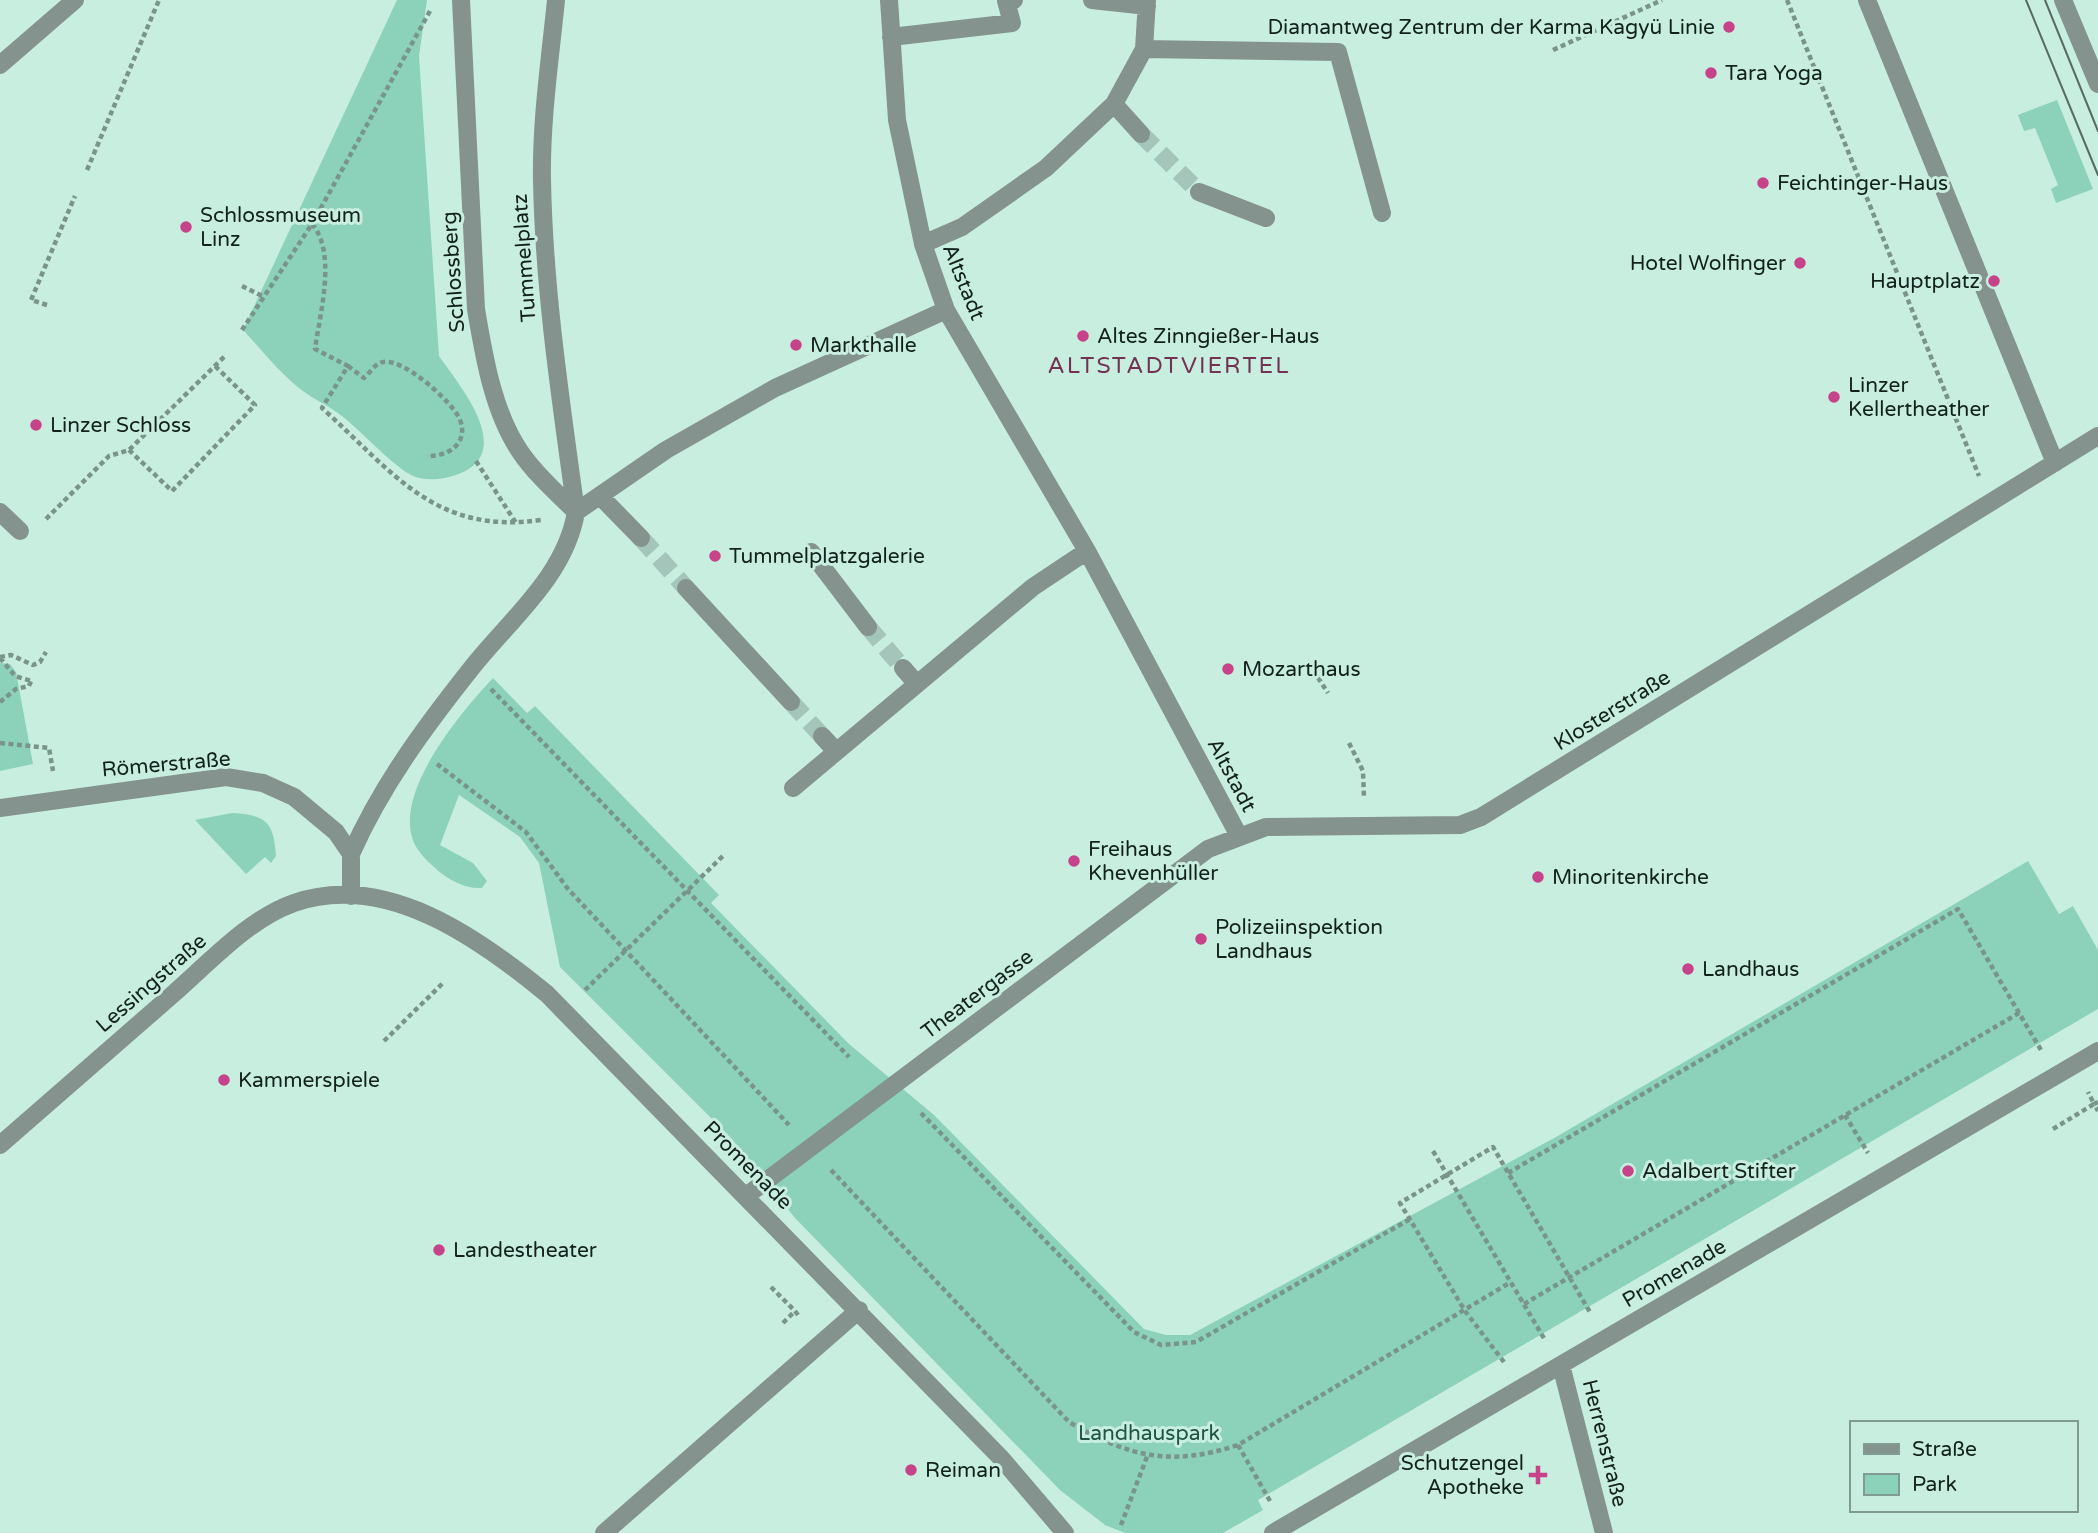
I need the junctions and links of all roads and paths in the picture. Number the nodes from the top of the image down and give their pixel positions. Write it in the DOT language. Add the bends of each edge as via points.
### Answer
graph roads {
  1 [pos="75,0"];
  2 [pos="159,0"];
  3 [pos="437,0"];
  4 [pos="461,0"];
  5 [pos="556,0"];
  6 [pos="889,0"];
  7 [pos="1014,0"];
  8 [pos="1092,0"];
  9 [pos="1661,0"];
  10 [pos="1787,0"];
  11 [pos="1867,0"];
  12 [pos="2063,0"];
  13 [pos="1147,3"];
  14 [pos="891,37"];
  15 [pos="1144,49"];
  16 [pos="1553,50"];
  17 [pos="0,65"];
  18 [pos="2098,84"];
  19 [pos="1114,104"];
  20 [pos="1141,134"];
  21 [pos="87,170"];
  22 [pos="1199,192"];
  23 [pos="75,196"];
  24 [pos="1382,213"];
  25 [pos="1266,218"];
  26 [pos="312,224"];
  27 [pos="923,244"];
  28 [pos="243,286"];
  29 [pos="264,297"];
  30 [pos="47,305"];
  31 [pos="946,310"];
  32 [pos="243,330"];
  33 [pos="225,356"];
  34 [pos="215,366"];
  35 [pos="348,366"];
  36 [pos="2098,436"];
  37 [pos="130,450"];
  38 [pos="427,456"];
  39 [pos="476,461"];
  40 [pos="2055,463"];
  41 [pos="1982,483"];
  42 [pos="600,495"];
  43 [pos="0,512"];
  44 [pos="576,512"];
  45 [pos="43,522"];
  46 [pos="517,524"];
  47 [pos="20,531"];
  48 [pos="641,538"];
  49 [pos="1087,551"];
  50 [pos="811,552"];
  51 [pos="686,588"];
  52 [pos="868,627"];
  53 [pos="46,652"];
  54 [pos="0,658"];
  55 [pos="903,668"];
  56 [pos="1270,670"];
  57 [pos="916,683"];
  58 [pos="1328,693"];
  59 [pos="498,696"];
  60 [pos="0,702"];
  61 [pos="791,702"];
  62 [pos="822,736"];
  63 [pos="0,743"];
  64 [pos="1349,743"];
  65 [pos="836,751"];
  66 [pos="435,763"];
  67 [pos="53,771"];
  68 [pos="793,789"];
  69 [pos="0,808"];
  70 [pos="1364,808"];
  71 [pos="1238,836"];
  72 [pos="351,854"];
  73 [pos="725,854"];
  74 [pos="687,891"];
  75 [pos="351,895"];
  76 [pos="626,950"];
  77 [pos="444,982"];
  78 [pos="582,993"];
  79 [pos="2020,1013"];
  80 [pos="384,1041"];
  81 [pos="2042,1051"];
  82 [pos="2098,1051"];
  83 [pos="849,1057"];
  84 [pos="2096,1103"];
  85 [pos="2098,1111"];
  86 [pos="921,1113"];
  87 [pos="1846,1115"];
  88 [pos="2053,1129"];
  89 [pos="0,1145"];
  90 [pos="811,1147"];
  91 [pos="1433,1151"];
  92 [pos="1868,1153"];
  93 [pos="1508,1173"];
  94 [pos="1447,1175"];
  95 [pos="747,1196"];
  96 [pos="1410,1219"];
  97 [pos="1570,1277"];
  98 [pos="1511,1282"];
  99 [pos="771,1287"];
  100 [pos="1524,1304"];
  101 [pos="859,1310"];
  102 [pos="1465,1311"];
  103 [pos="1591,1314"];
  104 [pos="783,1323"];
  105 [pos="1504,1362"];
  106 [pos="1561,1365"];
  107 [pos="1238,1445"];
  108 [pos="1148,1454"];
  109 [pos="1270,1501"];
  110 [pos="1121,1525"];
  111 [pos="604,1533"];
  112 [pos="1065,1533"];
  113 [pos="1273,1533"];
  114 [pos="1604,1533"];
  1 -- 17 [label="street"];
  2 -- 21 [label="path"];
  3 -- 26 [label="path"];
  4 -- 44 [label="street, Schlossberg" via="476,309 484,358 519,452"];
  5 -- 44 [label="street, Tummelplatz" via="542,180 552,332"];
  6 -- 14 [label="street, Altstadt"];
  7 -- 14 [label="street" via="1006,1 1012,23"];
  8 -- 13 [label="street"];
  9 -- 16 [label="path"];
  10 -- 41 [label="path"];
  11 -- 40 [label="street"];
  12 -- 18 [label="street"];
  13 -- 15 [label="street"];
  14 -- 27 [label="street, Altstadt" via="897,120"];
  15 -- 19 [label="street"];
  15 -- 24 [label="street" via="1338,52"];
  19 -- 20 [label="street"];
  19 -- 27 [label="street" via="1046,168 962,227"];
  22 -- 25 [label="street"];
  23 -- 30 [label="path" via="31,300"];
  26 -- 29 [label="path"];
  26 -- 35 [label="path" via="322,236 324,262 315,349"];
  27 -- 31 [label="street, Altstadt"];
  28 -- 29 [label="path"];
  29 -- 32 [label="path"];
  31 -- 42 [label="street" via="775,388 666,450"];
  31 -- 49 [label="street, Altstadt"];
  33 -- 34 [label="path"];
  34 -- 37 [label="path"];
  34 -- 37 [label="path" via="255,405 172,491"];
  35 -- 38 [label="path" via="364,378 380,362 406,366 450,405 460,418 460,439 448,454"];
  35 -- 46 [label="path" via="322,408 422,499 470,520"];
  36 -- 40 [label="street"];
  37 -- 45 [label="path" via="109,456"];
  39 -- 46 [label="path"];
  40 -- 71 [label="street, Klosterstraße" via="1481,817 1460,825 1266,827"];
  42 -- 44 [label="street"];
  42 -- 48 [label="street"];
  43 -- 47 [label="street"];
  44 -- 46 [label="path"];
  44 -- 72 [label="street, Tummelplatz" via="572,537 558,563 415,740"];
  49 -- 57 [label="street" via="1050,574"];
  49 -- 71 [label="street, Altstadt"];
  50 -- 52 [label="street"];
  51 -- 61 [label="street"];
  53 -- 54 [label="path" via="33,665 11,655"];
  54 -- 60 [label="path" via="15,676 31,684"];
  55 -- 57 [label="street"];
  56 -- 58 [label="path" via="1313,670"];
  57 -- 65 [label="street"];
  59 -- 74 [label="path"];
  62 -- 65 [label="street"];
  63 -- 67 [label="path" via="49,748"];
  64 -- 70 [label="path" via="1363,771"];
  65 -- 68 [label="street"];
  66 -- 76 [label="path" via="526,832 568,889"];
  69 -- 72 [label="street, Römerstraße" via="226,778 263,783 294,797 336,832"];
  71 -- 90 [label="street, Theatergasse" via="1208,849"];
  72 -- 75 [label="street"];
  73 -- 74 [label="path"];
  74 -- 76 [label="path"];
  74 -- 83 [label="path"];
  75 -- 89 [label="street, Lessingstraße" via="293,903 244,933"];
  75 -- 95 [label="street, Promenade" via="391,902 435,919 501,956 547,994"];
  76 -- 78 [label="path"];
  76 -- 90 [label="path"];
  77 -- 80 [label="path"];
  79 -- 81 [label="path"];
  79 -- 87 [label="path"];
  79 -- 93 [label="path" via="1958,909"];
  82 -- 106 [label="street, Promenade"];
  84 -- 85 [label="path"];
  84 -- 88 [label="path"];
  86 -- 96 [label="path" via="1134,1332 1161,1345 1195,1342"];
  87 -- 92 [label="path"];
  87 -- 97 [label="path"];
  90 -- 95 [label="street, Theatergasse"];
  90 -- 108 [label="path" via="1069,1422 1095,1437"];
  91 -- 94 [label="path"];
  93 -- 94 [label="path" via="1493,1147"];
  93 -- 97 [label="path"];
  94 -- 96 [label="path" via="1400,1203"];
  94 -- 98 [label="path"];
  95 -- 101 [label="street, Promenade"];
  96 -- 102 [label="path"];
  97 -- 100 [label="path"];
  97 -- 103 [label="path"];
  98 -- 100 [label="path"];
  98 -- 102 [label="path"];
  99 -- 104 [label="path" via="797,1313"];
  100 -- 106 [label="path"];
  101 -- 111 [label="street"];
  101 -- 112 [label="street, Promenade" via="1001,1458"];
  102 -- 105 [label="path"];
  102 -- 107 [label="path"];
  106 -- 113 [label="street, Promenade"];
  106 -- 114 [label="street, Herrenstraße"];
  107 -- 108 [label="path" via="1202,1457"];
  107 -- 109 [label="path"];
  108 -- 110 [label="path"];
}
